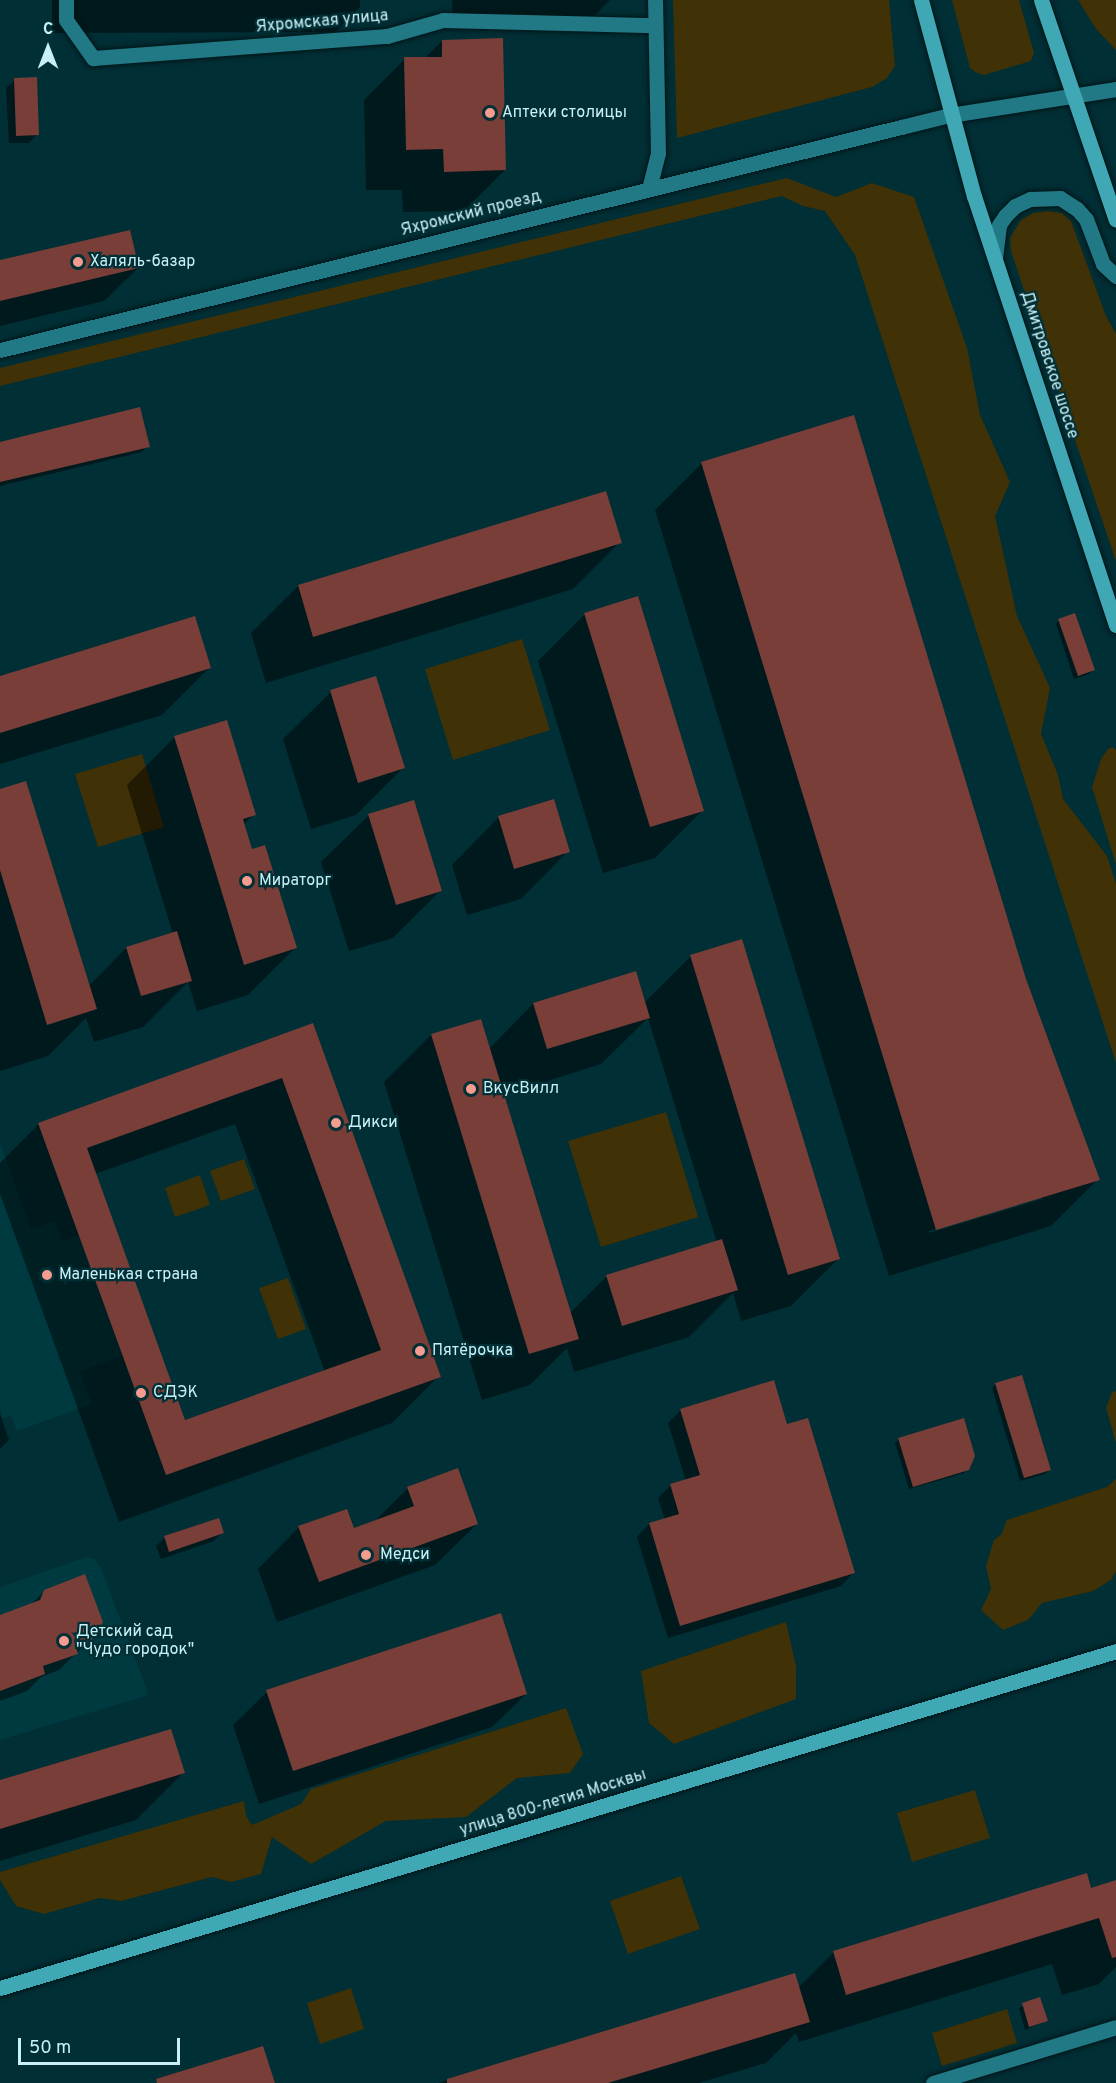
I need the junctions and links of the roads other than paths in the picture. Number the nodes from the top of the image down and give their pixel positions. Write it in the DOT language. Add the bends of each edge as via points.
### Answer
graph roads {
  1 [pos="66,0"];
  2 [pos="655,0"];
  3 [pos="921,0"];
  4 [pos="1041,0"];
  5 [pos="655,25"];
  6 [pos="1116,89"];
  7 [pos="1074,98"];
  8 [pos="950,115"];
  9 [pos="649,189"];
  10 [pos="1116,220"];
  11 [pos="995,259"];
  12 [pos="1116,276"];
  13 [pos="0,350"];
  14 [pos="1116,624"];
  15 [pos="1116,1651"];
  16 [pos="0,1988"];
  17 [pos="1116,2027"];
  18 [pos="933,2083"];
  1 -- 5 [label="street, Яхромская улица" via="66,20 93,58 387,36 443,20"];
  2 -- 5 [label="street"];
  3 -- 8 [label="main road, Дмитровское шоссе"];
  4 -- 7 [label="main road"];
  5 -- 9 [label="street" via="658,154"];
  6 -- 7 [label="street"];
  7 -- 8 [label="street"];
  7 -- 10 [label="main road"];
  8 -- 9 [label="street, Яхромский проезд"];
  8 -- 11 [label="main road, Дмитровское шоссе"];
  9 -- 13 [label="street, Яхромский проезд"];
  11 -- 12 [label="street" via="999,225 1015,206 1030,199 1060,198 1086,219 1103,264"];
  11 -- 14 [label="main road, Дмитровское шоссе"];
  15 -- 16 [label="main road, улица 800-летия Москвы"];
  17 -- 18 [label="street"];
}
